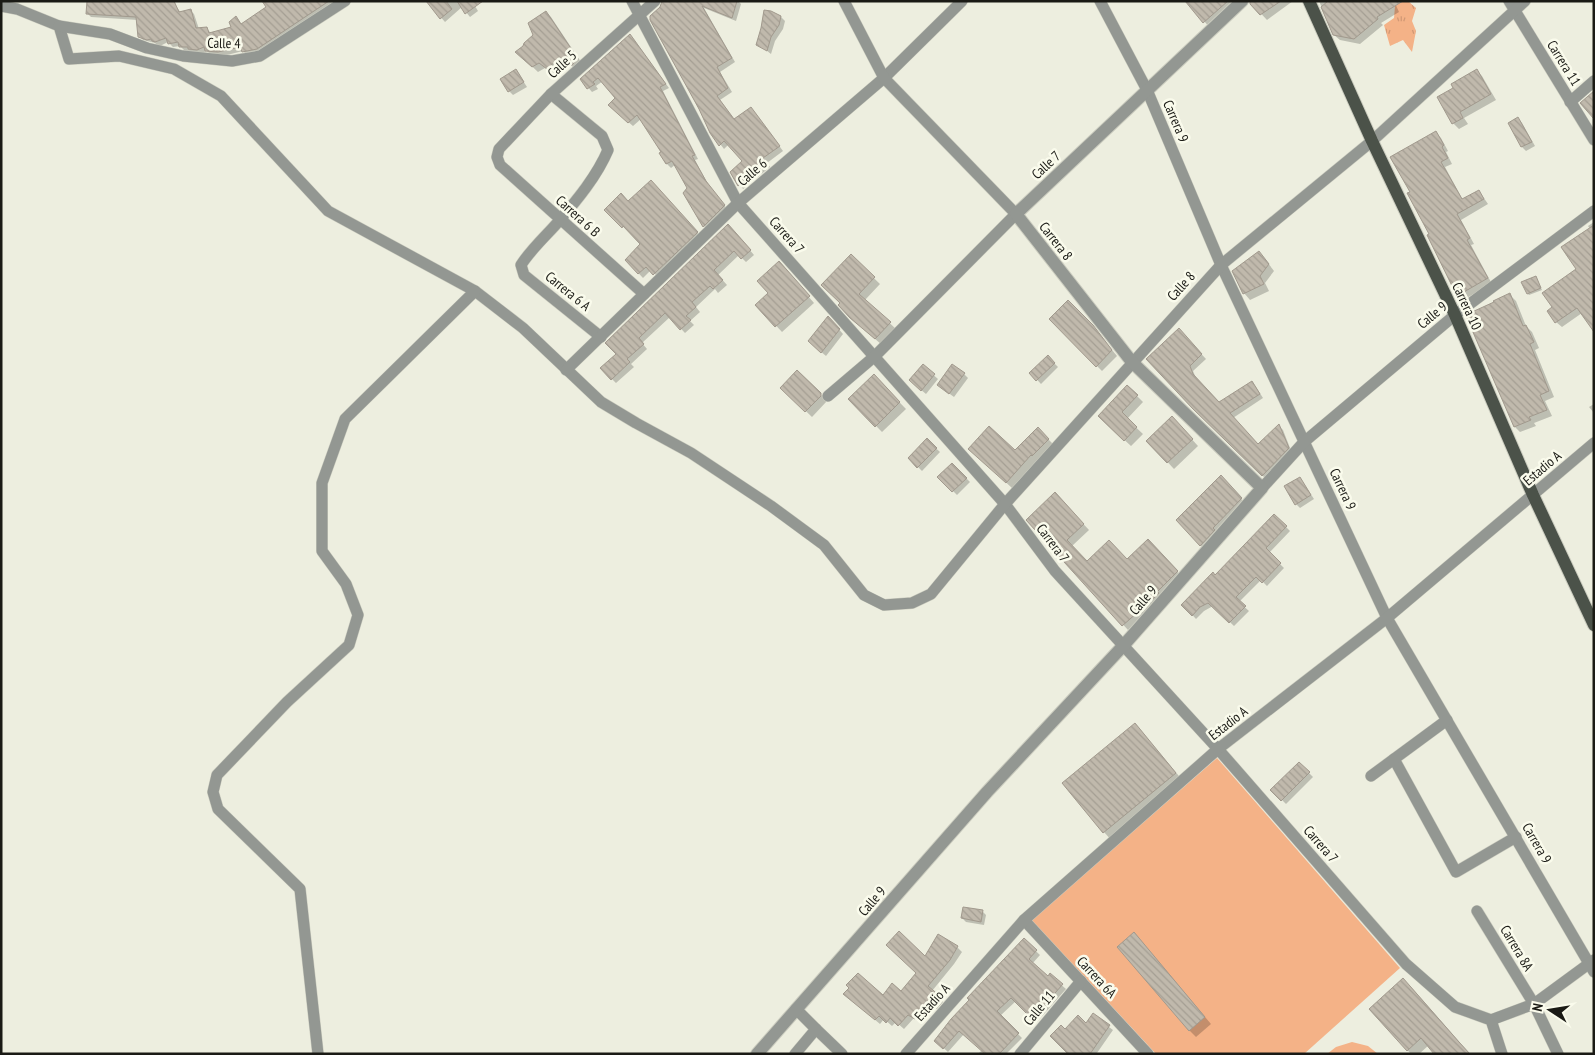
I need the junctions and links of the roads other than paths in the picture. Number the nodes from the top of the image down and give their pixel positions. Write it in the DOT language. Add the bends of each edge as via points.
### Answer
graph roads {
  1 [pos="345,1"];
  2 [pos="632,1"];
  3 [pos="655,1"];
  4 [pos="844,1"];
  5 [pos="962,1"];
  6 [pos="1100,1"];
  7 [pos="1242,1"];
  8 [pos="1525,1"];
  9 [pos="1313,3"];
  10 [pos="1,6"];
  11 [pos="1512,6"];
  12 [pos="638,15"];
  13 [pos="59,26"];
  14 [pos="884,78"];
  15 [pos="1594,81"];
  16 [pos="1147,90"];
  17 [pos="551,94"];
  18 [pos="1570,102"];
  19 [pos="1594,140"];
  20 [pos="1372,142"];
  21 [pos="497,156"];
  22 [pos="738,203"];
  23 [pos="1594,212"];
  24 [pos="1016,214"];
  25 [pos="560,220"];
  26 [pos="1221,265"];
  27 [pos="475,291"];
  28 [pos="644,294"];
  29 [pos="1455,315"];
  30 [pos="601,336"];
  31 [pos="875,356"];
  32 [pos="1132,362"];
  33 [pos="566,370"];
  34 [pos="828,396"];
  35 [pos="1304,442"];
  36 [pos="1594,443"];
  37 [pos="1262,488"];
  38 [pos="1533,495"];
  39 [pos="1005,504"];
  40 [pos="1386,618"];
  41 [pos="1594,625"];
  42 [pos="1123,646"];
  43 [pos="1447,720"];
  44 [pos="1218,749"];
  45 [pos="1394,759"];
  46 [pos="1371,776"];
  47 [pos="1516,837"];
  48 [pos="1477,911"];
  49 [pos="1024,920"];
  50 [pos="1592,965"];
  51 [pos="1081,981"];
  52 [pos="1534,1004"];
  53 [pos="796,1009"];
  54 [pos="1491,1020"];
  55 [pos="816,1029"];
  56 [pos="913,1051"];
  57 [pos="1140,1051"];
  58 [pos="318,1054"];
  59 [pos="757,1054"];
  60 [pos="795,1054"];
  61 [pos="842,1054"];
  62 [pos="1020,1054"];
  63 [pos="1502,1054"];
  64 [pos="1558,1054"];
  1 -- 13 [label="street, Calle 4" via="260,56 232,61 183,56 147,48 110,34"];
  2 -- 12 [label="street, Carrera 7"];
  3 -- 12 [label="street, Calle 5"];
  4 -- 14 [label="street, Carrera 8"];
  5 -- 14 [label="street, Calle 6"];
  6 -- 16 [label="street, Carrera 9"];
  7 -- 16 [label="street, Calle 7"];
  8 -- 11 [label="street, Calle 8"];
  9 -- 20 [label="main road, Carrera 10"];
  10 -- 13 [label="street, Calle 4"];
  11 -- 18 [label="street, Carrera 11"];
  11 -- 20 [label="street, Calle 8"];
  12 -- 17 [label="street, Calle 5"];
  12 -- 22 [label="street, Carrera 7"];
  13 -- 27 [label="street" via="69,59 119,56 174,69 220,96 328,210"];
  14 -- 22 [label="street, Calle 6"];
  14 -- 24 [label="street, Carrera 8"];
  15 -- 18 [label="street"];
  16 -- 24 [label="street, Calle 7"];
  16 -- 26 [label="street, Carrera 9"];
  17 -- 21 [label="street, Calle 5" via="499,149"];
  17 -- 25 [label="street" via="602,136 608,150 601,167"];
  18 -- 19 [label="street, Carrera 11"];
  20 -- 26 [label="street, Calle 8"];
  20 -- 29 [label="main road, Carrera 10"];
  21 -- 25 [label="street, Carrera 6 B" via="500,165"];
  22 -- 28 [label="street, Calle 6"];
  22 -- 31 [label="street, Carrera 7"];
  23 -- 29 [label="street, Calle 9"];
  24 -- 31 [label="street, Calle 7"];
  24 -- 32 [label="street, Carrera 8"];
  25 -- 28 [label="street, Carrera 6 B"];
  25 -- 30 [label="street, Carrera 6 A" via="527,256 521,266 524,275"];
  26 -- 32 [label="street, Calle 8"];
  26 -- 35 [label="street, Carrera 9"];
  27 -- 33 [label="street" via="523,328"];
  27 -- 58 [label="street" via="345,419 322,483 322,551 346,584 358,615 349,645 287,702 217,775 213,792 218,809 300,888"];
  28 -- 30 [label="street, Calle 6"];
  29 -- 35 [label="street, Calle 9"];
  29 -- 38 [label="main road, Carrera 10"];
  30 -- 33 [label="street, Calle 6"];
  31 -- 34 [label="street, Calle 7"];
  31 -- 39 [label="street, Carrera 7"];
  32 -- 37 [label="street, Carrera 8"];
  32 -- 39 [label="street, Calle 8"];
  33 -- 39 [label="street, Calle 8" via="601,402 692,453 824,545 864,595 884,605 912,603 931,594"];
  35 -- 37 [label="street, Calle 9"];
  35 -- 40 [label="street, Carrera 9"];
  36 -- 38 [label="street, Estadio A"];
  37 -- 42 [label="street, Calle 9"];
  38 -- 40 [label="street, Estadio A"];
  38 -- 41 [label="main road, Carrera 10"];
  39 -- 42 [label="street, Carrera 7" via="1054,571"];
  40 -- 43 [label="street, Carrera 9"];
  40 -- 44 [label="street, Estadio A"];
  42 -- 44 [label="street, Carrera 7"];
  42 -- 53 [label="street, Calle 9" via="987,792"];
  43 -- 45 [label="street"];
  43 -- 47 [label="street, Carrera 9"];
  44 -- 49 [label="street, Estadio A"];
  44 -- 54 [label="street, Carrera 7" via="1406,964 1455,1007"];
  45 -- 46 [label="street"];
  45 -- 47 [label="street" via="1456,872"];
  47 -- 50 [label="street, Carrera 9"];
  48 -- 52 [label="street, Carrera 8A"];
  49 -- 51 [label="street, Carrera 6A"];
  49 -- 56 [label="street, Estadio A"];
  50 -- 52 [label="street"];
  51 -- 57 [label="street, Carrera 6A"];
  51 -- 62 [label="street, Calle 11"];
  52 -- 54 [label="street"];
  52 -- 64 [label="street, Carrera 8A"];
  53 -- 55 [label="street"];
  53 -- 59 [label="street, Calle 9"];
  54 -- 63 [label="street"];
  55 -- 60 [label="street"];
  55 -- 61 [label="street"];
}
